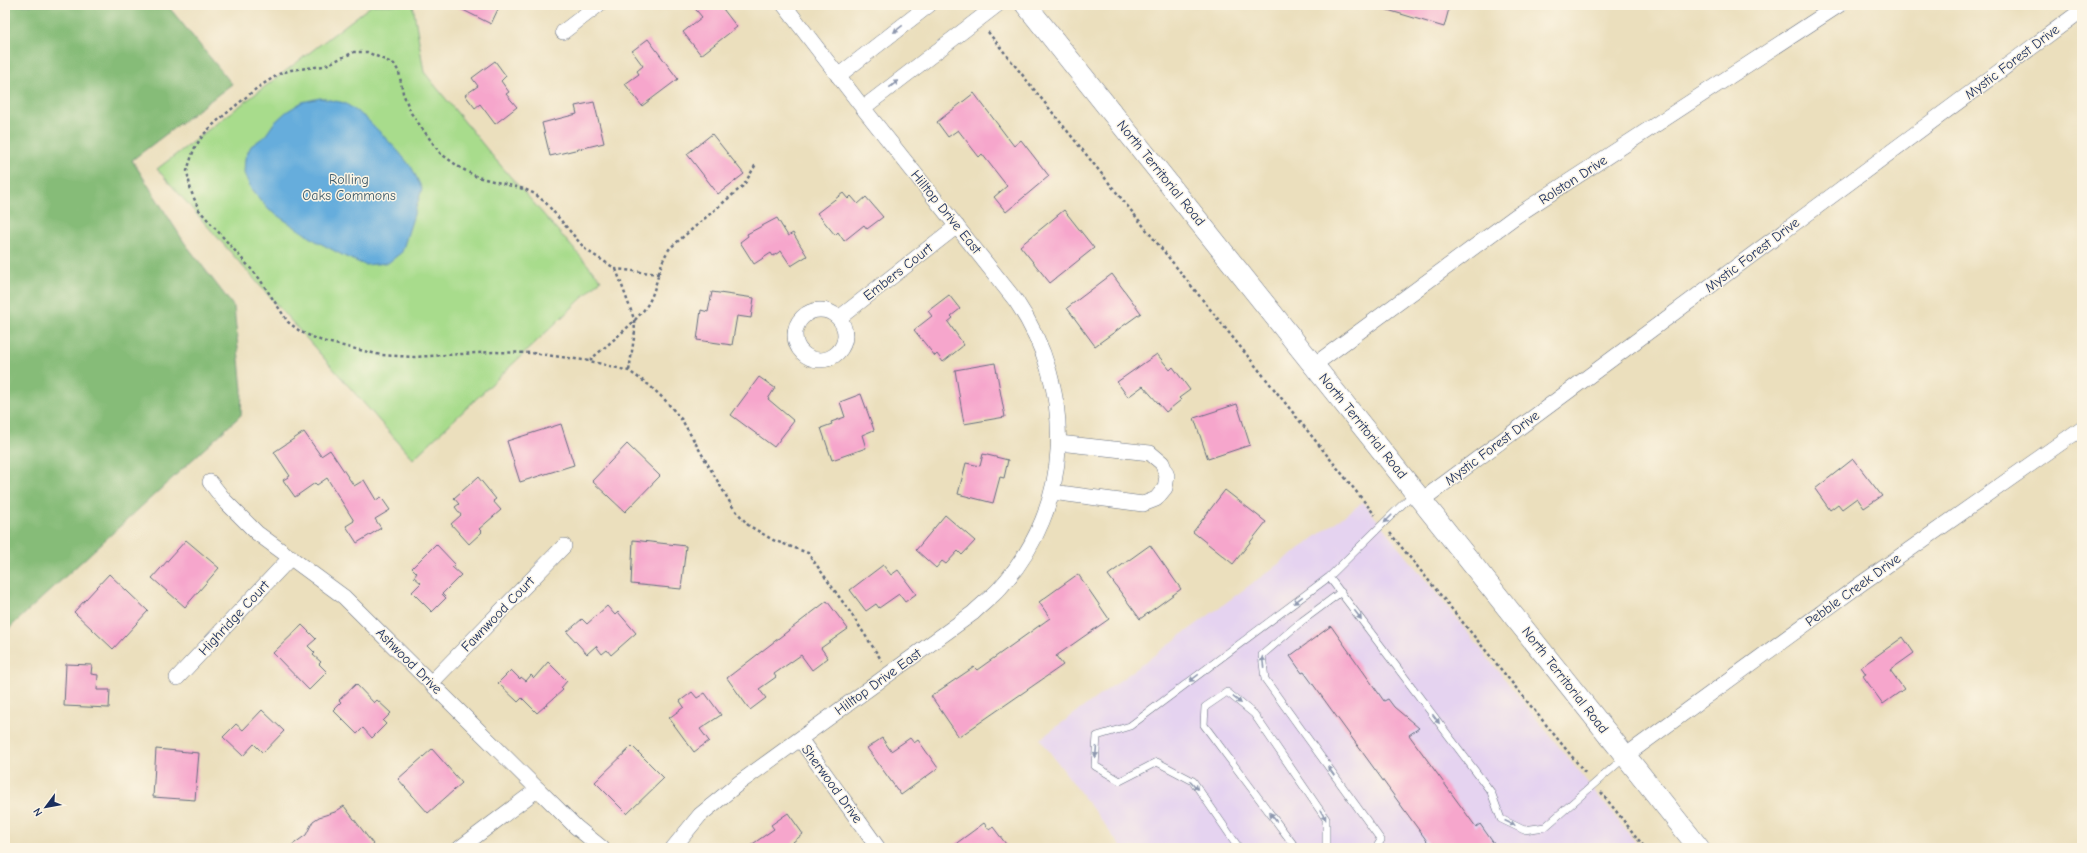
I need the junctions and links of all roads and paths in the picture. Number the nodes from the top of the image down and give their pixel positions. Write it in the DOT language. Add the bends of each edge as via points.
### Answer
graph roads {
  1 [pos="598,5"];
  2 [pos="784,5"];
  3 [pos="929,5"];
  4 [pos="997,5"];
  5 [pos="1026,5"];
  6 [pos="1839,5"];
  7 [pos="2082,10"];
  8 [pos="978,20"];
  9 [pos="563,32"];
  10 [pos="838,76"];
  11 [pos="863,108"];
  12 [pos="756,164"];
  13 [pos="957,226"];
  14 [pos="616,269"];
  15 [pos="659,274"];
  16 [pos="839,318"];
  17 [pos="634,319"];
  18 [pos="590,361"];
  19 [pos="1314,365"];
  20 [pos="629,371"];
  21 [pos="2082,428"];
  22 [pos="1059,442"];
  23 [pos="210,482"];
  24 [pos="1052,492"];
  25 [pos="1419,496"];
  26 [pos="1383,524"];
  27 [pos="564,546"];
  28 [pos="291,557"];
  29 [pos="1329,577"];
  30 [pos="1341,592"];
  31 [pos="889,674"];
  32 [pos="177,678"];
  33 [pos="431,683"];
  34 [pos="800,739"];
  35 [pos="1625,756"];
  36 [pos="1594,784"];
  37 [pos="538,789"];
  38 [pos="460,848"];
  39 [pos="602,848"];
  40 [pos="673,848"];
  41 [pos="878,848"];
  42 [pos="1239,848"];
  43 [pos="1296,848"];
  44 [pos="1326,848"];
  45 [pos="1376,848"];
  46 [pos="1645,848"];
  47 [pos="1699,848"];
  1 -- 9 [label="street"];
  2 -- 10 [label="street, Hilltop Drive East"];
  3 -- 10 [label="street, one-way"];
  4 -- 8 [label="street"];
  5 -- 19 [label="main road, North Territorial Road"];
  6 -- 19 [label="street, Rolston Drive" via="1516,216"];
  7 -- 25 [label="street, Mystic Forest Drive"];
  11 -- 8 [label="street, one-way"];
  8 -- 26 [label="path"];
  10 -- 11 [label="street, Hilltop Drive East"];
  11 -- 13 [label="street, Hilltop Drive East"];
  12 -- 15 [label="path" via="744,185 670,248"];
  13 -- 16 [label="street, Embers Court"];
  13 -- 22 [label="street, Hilltop Drive East" via="1016,301 1037,335 1054,387"];
  14 -- 15 [label="path"];
  14 -- 17 [label="path"];
  14 -- 18 [label="path" via="586,250 546,203 535,194 477,177 440,153 411,113 403,93 399,72 394,64 367,52 354,52 324,66 291,70 269,80 239,102 203,135 189,163 188,181 199,210 259,278 288,322 301,332 322,341 381,355 414,357 493,352 532,353"];
  15 -- 17 [label="path" via="646,307"];
  17 -- 18 [label="path"];
  17 -- 20 [label="path" via="635,331"];
  18 -- 20 [label="path"];
  19 -- 25 [label="main road, North Territorial Road"];
  20 -- 31 [label="path" via="649,384 682,420 732,506 748,525 773,540 808,554 852,615"];
  21 -- 35 [label="street, Pebble Creek Drive" via="1881,569"];
  22 -- 24 [label="street, Hilltop Drive East"];
  22 -- 24 [label="street" via="1150,453 1162,463 1167,476 1166,488 1156,499 1143,504"];
  23 -- 28 [label="street, Ashwood Drive" via="242,520"];
  24 -- 31 [label="street, Hilltop Drive East" via="1030,546 1000,588 973,613"];
  25 -- 26 [label="lane, one-way"];
  25 -- 35 [label="main road, North Territorial Road"];
  26 -- 29 [label="lane"];
  26 -- 36 [label="path"];
  27 -- 33 [label="street, Fawnwood Court"];
  28 -- 32 [label="street, Highridge Court"];
  28 -- 33 [label="street, Ashwood Drive" via="344,597"];
  29 -- 30 [label="lane"];
  29 -- 42 [label="lane, one-way" via="1130,726 1097,736 1094,766 1120,781 1157,762 1192,781"];
  30 -- 36 [label="lane, one-way" via="1491,792 1501,819 1524,830 1545,827"];
  45 -- 30 [label="lane, one-way" via="1381,840 1265,679 1262,655 1302,620"];
  31 -- 34 [label="street, Hilltop Drive East"];
  33 -- 37 [label="street, Ashwood Drive"];
  34 -- 40 [label="street, Hilltop Drive East" via="700,815"];
  34 -- 41 [label="street, Sherwood Drive"];
  35 -- 36 [label="lane"];
  35 -- 47 [label="main road, North Territorial Road"];
  36 -- 46 [label="path"];
  37 -- 38 [label="street"];
  37 -- 39 [label="street, Ashwood Drive" via="576,827"];
  43 -- 44 [label="lane, one-way" via="1204,725 1205,707 1227,692 1254,714 1326,819"];
}
